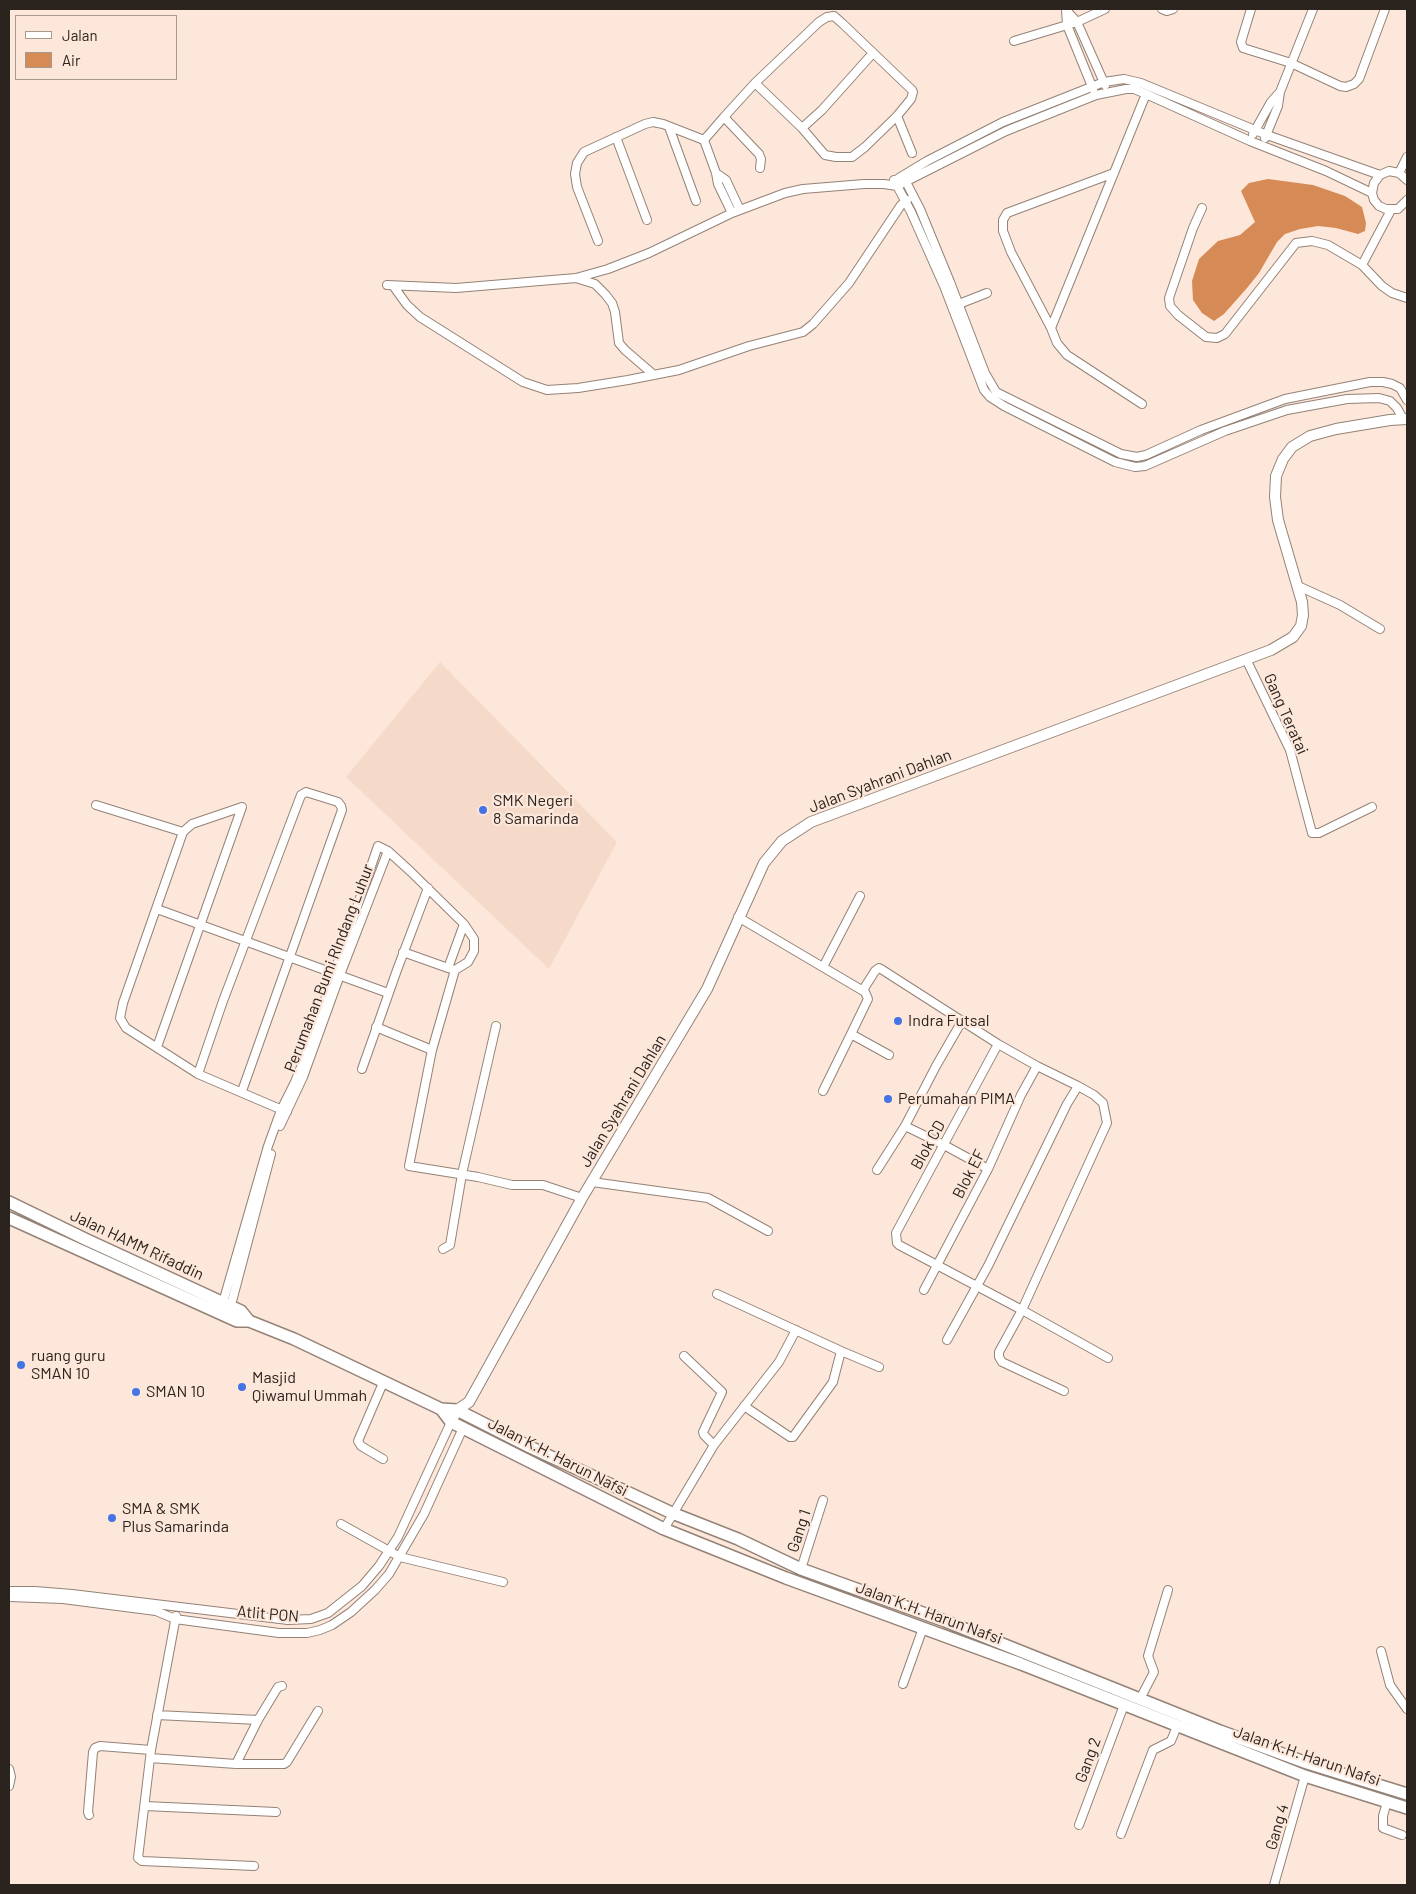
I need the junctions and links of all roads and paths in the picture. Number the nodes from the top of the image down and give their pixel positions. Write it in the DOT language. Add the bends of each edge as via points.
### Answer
graph roads {
  1 [pos="1066,9"];
  2 [pos="1105,9"];
  3 [pos="1162,9"];
  4 [pos="1173,9"];
  5 [pos="1251,9"];
  6 [pos="1313,9"];
  7 [pos="1385,9"];
  8 [pos="1077,22"];
  9 [pos="1067,24"];
  10 [pos="1014,41"];
  11 [pos="873,53"];
  12 [pos="1291,63"];
  13 [pos="1104,82"];
  14 [pos="755,84"];
  15 [pos="1092,86"];
  16 [pos="1108,92"];
  17 [pos="1280,92"];
  18 [pos="1146,94"];
  19 [pos="1096,95"];
  20 [pos="896,116"];
  21 [pos="724,117"];
  22 [pos="669,127"];
  23 [pos="802,128"];
  24 [pos="1255,130"];
  25 [pos="1267,135"];
  26 [pos="616,137"];
  27 [pos="704,140"];
  28 [pos="1250,141"];
  29 [pos="1261,144"];
  30 [pos="912,153"];
  31 [pos="1407,157"];
  32 [pos="760,168"];
  33 [pos="1114,173"];
  34 [pos="1399,173"];
  35 [pos="1380,175"];
  36 [pos="905,180"];
  37 [pos="1407,180"];
  38 [pos="896,183"];
  39 [pos="1372,193"];
  40 [pos="913,195"];
  41 [pos="696,201"];
  42 [pos="905,201"];
  43 [pos="1406,205"];
  44 [pos="1202,208"];
  45 [pos="1391,210"];
  46 [pos="736,212"];
  47 [pos="647,220"];
  48 [pos="598,241"];
  49 [pos="1362,264"];
  50 [pos="576,278"];
  51 [pos="987,293"];
  52 [pos="1407,298"];
  53 [pos="959,304"];
  54 [pos="1050,328"];
  55 [pos="654,375"];
  56 [pos="1358,385"];
  57 [pos="1360,399"];
  58 [pos="1407,400"];
  59 [pos="1142,404"];
  60 [pos="1405,419"];
  61 [pos="1298,586"];
  62 [pos="1380,629"];
  63 [pos="1246,659"];
  64 [pos="96,805"];
  65 [pos="1372,807"];
  66 [pos="182,832"];
  67 [pos="388,851"];
  68 [pos="428,888"];
  69 [pos="860,896"];
  70 [pos="157,909"];
  71 [pos="738,917"];
  72 [pos="464,924"];
  73 [pos="200,925"];
  74 [pos="246,942"];
  75 [pos="403,952"];
  76 [pos="290,957"];
  77 [pos="823,967"];
  78 [pos="452,969"];
  79 [pos="337,973"];
  80 [pos="863,990"];
  81 [pos="388,993"];
  82 [pos="962,1021"];
  83 [pos="496,1026"];
  84 [pos="376,1027"];
  85 [pos="851,1034"];
  86 [pos="998,1044"];
  87 [pos="158,1047"];
  88 [pos="432,1050"];
  89 [pos="890,1055"];
  90 [pos="1037,1066"];
  91 [pos="362,1069"];
  92 [pos="198,1074"];
  93 [pos="1078,1086"];
  94 [pos="242,1091"];
  95 [pos="823,1091"];
  96 [pos="284,1111"];
  97 [pos="905,1126"];
  98 [pos="944,1145"];
  99 [pos="988,1169"];
  100 [pos="877,1170"];
  101 [pos="462,1174"];
  102 [pos="592,1182"];
  103 [pos="579,1197"];
  104 [pos="9,1202"];
  105 [pos="9,1218"];
  106 [pos="768,1231"];
  107 [pos="443,1249"];
  108 [pos="936,1265"];
  109 [pos="976,1287"];
  110 [pos="924,1290"];
  111 [pos="717,1294"];
  112 [pos="225,1310"];
  113 [pos="1022,1310"];
  114 [pos="796,1330"];
  115 [pos="948,1340"];
  116 [pos="840,1351"];
  117 [pos="684,1356"];
  118 [pos="1108,1358"];
  119 [pos="879,1367"];
  120 [pos="383,1383"];
  121 [pos="1064,1391"];
  122 [pos="469,1402"];
  123 [pos="744,1406"];
  124 [pos="441,1409"];
  125 [pos="457,1410"];
  126 [pos="468,1416"];
  127 [pos="450,1422"];
  128 [pos="463,1428"];
  129 [pos="714,1445"];
  130 [pos="383,1459"];
  131 [pos="823,1500"];
  132 [pos="672,1513"];
  133 [pos="340,1524"];
  134 [pos="664,1529"];
  135 [pos="388,1551"];
  136 [pos="400,1557"];
  137 [pos="801,1570"];
  138 [pos="502,1582"];
  139 [pos="1168,1590"];
  140 [pos="9,1591"];
  141 [pos="9,1597"];
  142 [pos="178,1606"];
  143 [pos="912,1609"];
  144 [pos="176,1619"];
  145 [pos="908,1622"];
  146 [pos="923,1628"];
  147 [pos="1381,1651"];
  148 [pos="903,1684"];
  149 [pos="282,1686"];
  150 [pos="1140,1699"];
  151 [pos="1124,1705"];
  152 [pos="1407,1709"];
  153 [pos="318,1711"];
  154 [pos="158,1715"];
  155 [pos="258,1720"];
  156 [pos="1177,1726"];
  157 [pos="1218,1736"];
  158 [pos="151,1754"];
  159 [pos="236,1764"];
  160 [pos="9,1769"];
  161 [pos="1306,1776"];
  162 [pos="9,1786"];
  163 [pos="1407,1794"];
  164 [pos="1387,1802"];
  165 [pos="145,1806"];
  166 [pos="1407,1808"];
  167 [pos="276,1812"];
  168 [pos="89,1815"];
  169 [pos="1079,1825"];
  170 [pos="1121,1834"];
  171 [pos="1402,1834"];
  172 [pos="254,1866"];
  173 [pos="1274,1885"];
  1 -- 8 [label="street"];
  1 -- 9 [label="street"];
  2 -- 8 [label="street"];
  3 -- 4 [label="street"];
  5 -- 12 [label="street" via="1241,46"];
  6 -- 12 [label="street"];
  7 -- 12 [label="street" via="1354,84 1340,86"];
  8 -- 9 [label="street"];
  8 -- 13 [label="street"];
  9 -- 10 [label="street"];
  9 -- 15 [label="street"];
  11 -- 14 [label="street" via="834,16 828,17"];
  11 -- 20 [label="street" via="912,90 912,96"];
  11 -- 23 [label="street"];
  12 -- 17 [label="street"];
  13 -- 15 [label="street"];
  13 -- 16 [label="street"];
  13 -- 24 [label="street" via="1124,80 1141,83"];
  14 -- 21 [label="street"];
  14 -- 23 [label="street"];
  15 -- 19 [label="street"];
  15 -- 36 [label="street" via="995,126 927,161"];
  16 -- 18 [label="street" via="1134,90"];
  16 -- 19 [label="street"];
  17 -- 24 [label="street"];
  17 -- 25 [label="street"];
  18 -- 28 [label="street"];
  18 -- 33 [label="street"];
  19 -- 36 [label="street" via="1006,131"];
  20 -- 23 [label="street" via="852,157 825,155"];
  20 -- 30 [label="street"];
  21 -- 27 [label="street"];
  21 -- 32 [label="street" via="759,154"];
  22 -- 26 [label="street" via="653,122"];
  22 -- 27 [label="street"];
  22 -- 41 [label="street"];
  24 -- 25 [label="street"];
  24 -- 28 [label="street"];
  25 -- 29 [label="street"];
  25 -- 35 [label="street"];
  26 -- 47 [label="street"];
  26 -- 48 [label="street" via="584,152 575,168 577,187"];
  27 -- 46 [label="street" via="718,184"];
  28 -- 29 [label="street"];
  29 -- 39 [label="street"];
  31 -- 34 [label="street"];
  33 -- 54 [label="street"];
  33 -- 54 [label="street" via="1007,213 1003,220 1003,231 1011,252"];
  34 -- 35 [label="street" via="1389,171"];
  34 -- 37 [label="street"];
  35 -- 39 [label="street"];
  36 -- 38 [label="street"];
  36 -- 40 [label="street"];
  38 -- 42 [label="street"];
  38 -- 46 [label="street" via="803,188"];
  39 -- 45 [label="street" via="1379,206"];
  40 -- 42 [label="street"];
  40 -- 53 [label="street"];
  42 -- 55 [label="street" via="849,282 803,332"];
  42 -- 57 [label="street" via="944,286 984,390 1004,406 1115,462 1145,466 1225,431 1287,410"];
  43 -- 45 [label="street"];
  44 -- 49 [label="street" via="1169,298 1170,306 1178,315 1206,337 1217,338 1225,334 1296,243 1312,241 1328,245"];
  45 -- 49 [label="street"];
  46 -- 50 [label="street" via="649,254"];
  49 -- 52 [label="street" via="1382,286"];
  50 -- 55 [label="street" via="595,284 605,294 615,312 619,343"];
  50 -- 55 [label="street" via="456,288 391,286 420,317 523,382 546,390"];
  51 -- 53 [label="street"];
  53 -- 56 [label="street" via="985,373 996,392 1130,456 1146,454 1284,399"];
  54 -- 59 [label="street" via="1067,355"];
  56 -- 57 [label="street"];
  56 -- 58 [label="street" via="1392,384 1400,388"];
  57 -- 60 [label="street" via="1390,401"];
  60 -- 61 [label="street, Jalan Syahrani Dahlan" via="1310,436 1292,447 1283,459 1276,476 1275,497 1278,520"];
  61 -- 62 [label="street" via="1340,605"];
  61 -- 63 [label="street, Jalan Syahrani Dahlan" via="1303,615 1301,626 1293,637"];
  63 -- 65 [label="street, Gang Teratai" via="1290,750 1312,833 1319,833"];
  63 -- 71 [label="street, Jalan Syahrani Dahlan" via="812,822 782,841 764,863"];
  64 -- 66 [label="street"];
  66 -- 70 [label="street"];
  66 -- 73 [label="street" via="192,824 242,807"];
  67 -- 68 [label="street, Perumahan Bumi RIndang Luhur"];
  67 -- 79 [label="street, Perumahan Bumi RIndang Luhur"];
  67 -- 79 [label="street" via="378,846"];
  68 -- 72 [label="street, Perumahan Bumi RIndang Luhur"];
  68 -- 75 [label="street"];
  69 -- 77 [label="street"];
  70 -- 73 [label="street"];
  70 -- 87 [label="street" via="120,1015 126,1028"];
  71 -- 77 [label="street"];
  71 -- 102 [label="street, Jalan Syahrani Dahlan" via="707,989"];
  72 -- 78 [label="street"];
  72 -- 78 [label="street" via="474,939 474,951 468,962"];
  73 -- 74 [label="street"];
  73 -- 87 [label="street"];
  74 -- 76 [label="street"];
  74 -- 76 [label="street" via="301,795 306,792 338,802 342,810"];
  74 -- 92 [label="street"];
  75 -- 78 [label="street"];
  75 -- 81 [label="street"];
  76 -- 79 [label="street"];
  76 -- 94 [label="street"];
  77 -- 80 [label="street"];
  78 -- 88 [label="street"];
  79 -- 81 [label="street"];
  79 -- 96 [label="street, Perumahan Bumi RIndang Luhur" via="304,1077"];
  80 -- 82 [label="street" via="875,970 881,969"];
  80 -- 85 [label="street" via="868,999"];
  81 -- 84 [label="street"];
  82 -- 86 [label="street"];
  82 -- 97 [label="street"];
  83 -- 101 [label="street"];
  84 -- 88 [label="street"];
  84 -- 91 [label="street"];
  85 -- 89 [label="street"];
  85 -- 95 [label="street"];
  86 -- 90 [label="street"];
  86 -- 98 [label="street, Blok CD"];
  87 -- 92 [label="street"];
  88 -- 101 [label="street" via="409,1165"];
  90 -- 93 [label="street"];
  90 -- 99 [label="street, Blok EF"];
  92 -- 94 [label="street"];
  93 -- 109 [label="street"];
  93 -- 113 [label="street" via="1103,1103 1107,1123"];
  94 -- 96 [label="street"];
  96 -- 112 [label="street, Perumahan Bumi RIndang Luhur" via="268,1146"];
  97 -- 98 [label="street"];
  97 -- 100 [label="street"];
  98 -- 99 [label="street"];
  98 -- 108 [label="street, Blok CD" via="896,1233 899,1245"];
  99 -- 108 [label="street, Blok EF"];
  101 -- 103 [label="street" via="512,1185 542,1184"];
  101 -- 107 [label="street" via="450,1245"];
  102 -- 103 [label="street, Jalan Syahrani Dahlan"];
  102 -- 106 [label="street" via="706,1198"];
  103 -- 122 [label="street, Jalan Syahrani Dahlan"];
  104 -- 112 [label="main road, Jalan HAMM Rifaddin"];
  105 -- 112 [label="main road, Jalan HAMM Rifaddin"];
  108 -- 109 [label="street"];
  108 -- 110 [label="street, Blok EF"];
  109 -- 113 [label="street"];
  109 -- 115 [label="street"];
  111 -- 114 [label="street"];
  112 -- 120 [label="main road, Jalan HAMM Rifaddin" via="237,1321 249,1321 294,1339"];
  113 -- 118 [label="street"];
  113 -- 121 [label="street" via="999,1357 1002,1362"];
  114 -- 116 [label="street"];
  114 -- 123 [label="street" via="778,1362"];
  116 -- 119 [label="street"];
  116 -- 123 [label="street" via="833,1382 793,1437"];
  117 -- 129 [label="street" via="722,1392 703,1432"];
  120 -- 124 [label="main road, Jalan HAMM Rifaddin"];
  120 -- 130 [label="street" via="358,1441 360,1446"];
  122 -- 125 [label="street, Jalan Syahrani Dahlan"];
  122 -- 126 [label="street, Jalan Syahrani Dahlan"];
  123 -- 129 [label="street"];
  124 -- 125 [label="main road, Jalan HAMM Rifaddin"];
  124 -- 127 [label="main road"];
  125 -- 126 [label="main road, Jalan K.H. Harun Nafsi"];
  125 -- 127 [label="street, Atlit PON"];
  126 -- 128 [label="street, Atlit PON"];
  126 -- 132 [label="main road, Jalan K.H. Harun Nafsi"];
  127 -- 128 [label="main road, Jalan K.H. Harun Nafsi"];
  127 -- 135 [label="street, Atlit PON" via="413,1506"];
  128 -- 134 [label="main road, Jalan K.H. Harun Nafsi"];
  128 -- 136 [label="street, Atlit PON" via="424,1514"];
  129 -- 132 [label="street"];
  131 -- 137 [label="street, Gang 1"];
  132 -- 134 [label="street"];
  132 -- 137 [label="main road, Jalan K.H. Harun Nafsi" via="738,1539"];
  133 -- 135 [label="street"];
  134 -- 145 [label="main road, Jalan K.H. Harun Nafsi"];
  135 -- 136 [label="street"];
  135 -- 142 [label="street, Atlit PON" via="362,1586 328,1613 311,1619 288,1620"];
  136 -- 138 [label="street"];
  136 -- 144 [label="street, Atlit PON" via="389,1574 363,1601 332,1625 320,1630 279,1633"];
  137 -- 143 [label="main road, Jalan K.H. Harun Nafsi"];
  139 -- 150 [label="street" via="1148,1656 1154,1672"];
  140 -- 142 [label="street, Atlit PON"];
  141 -- 144 [label="street, Atlit PON" via="156,1611"];
  142 -- 144 [label="street"];
  143 -- 145 [label="main road"];
  143 -- 150 [label="main road, Jalan K.H. Harun Nafsi"];
  144 -- 154 [label="street"];
  145 -- 146 [label="main road, Jalan K.H. Harun Nafsi"];
  146 -- 148 [label="street"];
  146 -- 151 [label="main road, Jalan K.H. Harun Nafsi"];
  147 -- 152 [label="street" via="1390,1685"];
  149 -- 155 [label="street" via="278,1687"];
  150 -- 157 [label="main road, Jalan K.H. Harun Nafsi"];
  151 -- 156 [label="main road, Jalan K.H. Harun Nafsi"];
  151 -- 169 [label="street, Gang 2"];
  153 -- 159 [label="street" via="287,1762"];
  154 -- 155 [label="street"];
  154 -- 158 [label="street"];
  155 -- 159 [label="street"];
  156 -- 157 [label="main road, Jalan K.H. Harun Nafsi"];
  156 -- 170 [label="street" via="1171,1741 1153,1750"];
  157 -- 161 [label="main road, Jalan K.H. Harun Nafsi"];
  157 -- 163 [label="main road, Jalan K.H. Harun Nafsi"];
  158 -- 159 [label="street"];
  158 -- 165 [label="street"];
  158 -- 168 [label="street" via="95,1748"];
  160 -- 162 [label="street"];
  161 -- 164 [label="main road, Jalan K.H. Harun Nafsi"];
  161 -- 173 [label="street, Gang 4"];
  164 -- 166 [label="main road, Jalan K.H. Harun Nafsi"];
  164 -- 171 [label="street" via="1383,1828"];
  165 -- 167 [label="street"];
  165 -- 172 [label="street" via="138,1852 142,1861"];
}
